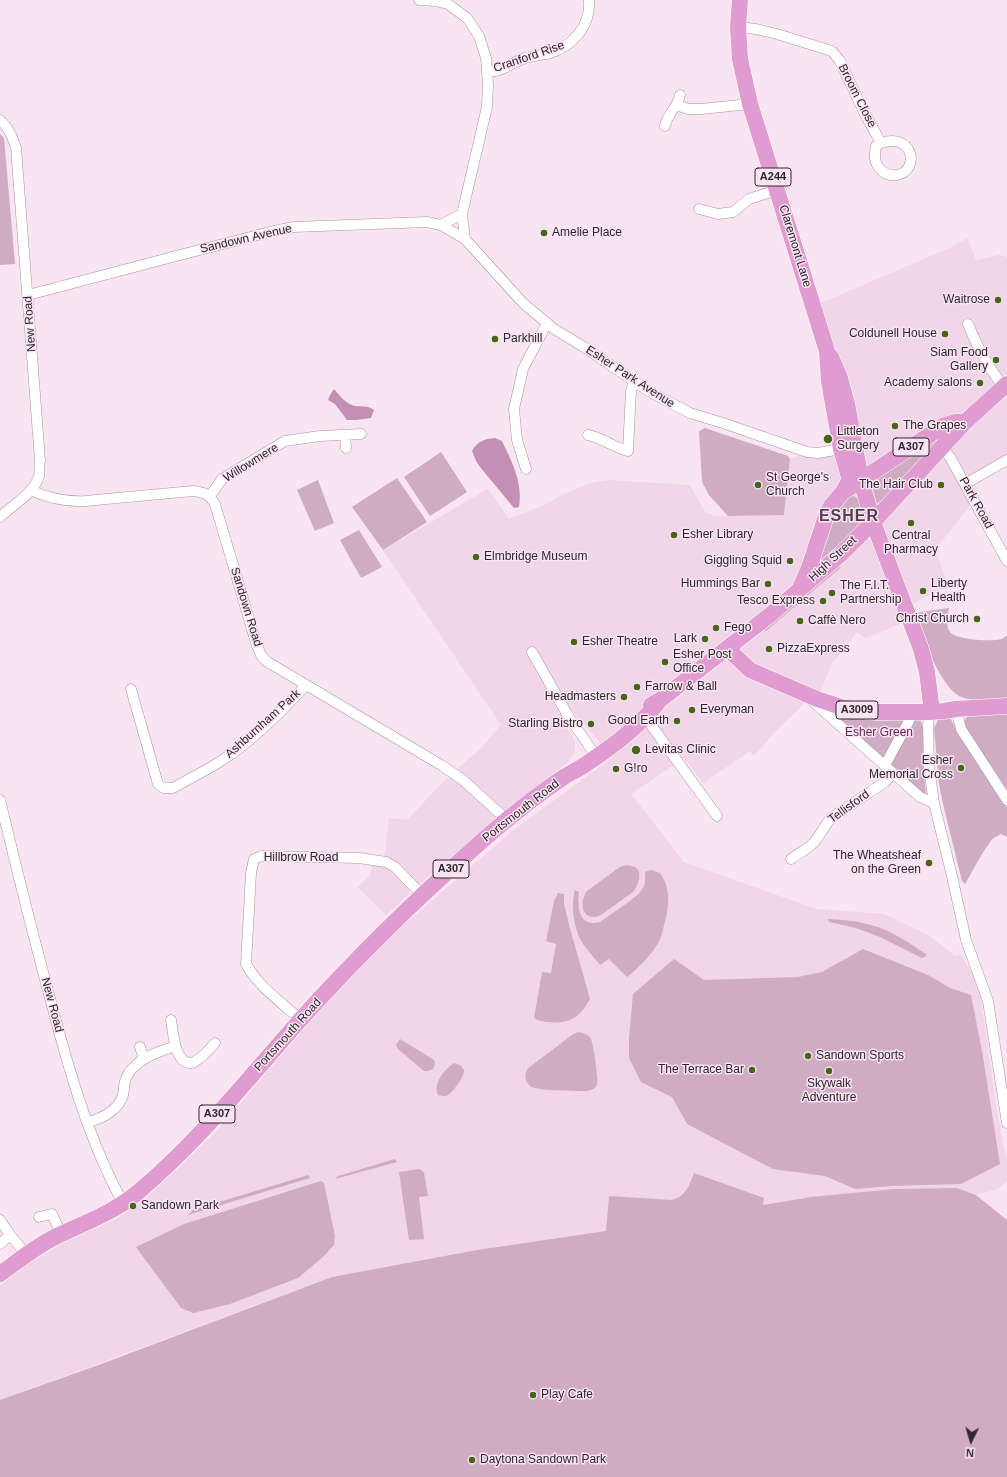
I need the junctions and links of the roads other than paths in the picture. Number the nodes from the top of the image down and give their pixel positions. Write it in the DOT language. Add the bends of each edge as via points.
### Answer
graph roads {
  1 [pos="419,0"];
  2 [pos="588,0"];
  3 [pos="740,0"];
  4 [pos="738,27"];
  5 [pos="488,72"];
  6 [pos="750,104"];
  7 [pos="0,120"];
  8 [pos="665,126"];
  9 [pos="881,142"];
  10 [pos="777,190"];
  11 [pos="699,209"];
  12 [pos="462,214"];
  13 [pos="441,225"];
  14 [pos="465,239"];
  15 [pos="28,295"];
  16 [pos="547,323"];
  17 [pos="968,324"];
  18 [pos="634,381"];
  19 [pos="1005,386"];
  20 [pos="965,422"];
  21 [pos="361,434"];
  22 [pos="346,435"];
  23 [pos="588,435"];
  24 [pos="848,447"];
  25 [pos="346,448"];
  26 [pos="941,448"];
  27 [pos="1007,460"];
  28 [pos="526,469"];
  29 [pos="861,480"];
  30 [pos="965,484"];
  31 [pos="30,490"];
  32 [pos="843,492"];
  33 [pos="210,496"];
  34 [pos="0,517"];
  35 [pos="873,522"];
  36 [pos="1007,561"];
  37 [pos="799,590"];
  38 [pos="732,645"];
  39 [pos="532,652"];
  40 [pos="711,662"];
  41 [pos="750,670"];
  42 [pos="928,683"];
  43 [pos="306,685"];
  44 [pos="130,689"];
  45 [pos="806,695"];
  46 [pos="660,700"];
  47 [pos="1007,706"];
  48 [pos="956,708"];
  49 [pos="910,711"];
  50 [pos="930,712"];
  51 [pos="646,718"];
  52 [pos="594,752"];
  53 [pos="885,765"];
  54 [pos="893,772"];
  55 [pos="0,800"];
  56 [pos="1007,800"];
  57 [pos="934,803"];
  58 [pos="717,816"];
  59 [pos="507,820"];
  60 [pos="790,859"];
  61 [pos="422,895"];
  62 [pos="171,1020"];
  63 [pos="301,1020"];
  64 [pos="215,1043"];
  65 [pos="175,1046"];
  66 [pos="140,1048"];
  67 [pos="144,1059"];
  68 [pos="88,1122"];
  69 [pos="1007,1123"];
  70 [pos="123,1203"];
  71 [pos="39,1217"];
  72 [pos="0,1220"];
  73 [pos="61,1234"];
  74 [pos="10,1235"];
  75 [pos="0,1244"];
  76 [pos="26,1254"];
  77 [pos="0,1274"];
  1 -- 5 [label="street" via="448,4 466,18 474,27 483,46"];
  2 -- 5 [label="street, Cranford Rise" via="587,19 577,37 568,44 548,53 524,58 502,70"];
  3 -- 4 [label="main road, Claremont Lane / A244"];
  4 -- 6 [label="main road, Claremont Lane / A244" via="740,59"];
  4 -- 9 [label="street, Broom Close" via="777,34 832,51 840,61"];
  5 -- 12 [label="street" via="487,107"];
  6 -- 8 [label="street" via="688,109 678,100"];
  6 -- 10 [label="main road, Claremont Lane / A244"];
  7 -- 15 [label="street, New Road" via="8,128 16,148"];
  10 -- 11 [label="street" via="750,199 733,212 718,214"];
  10 -- 24 [label="main road, Claremont Lane / A244" via="827,351 829,381"];
  12 -- 13 [label="street"];
  12 -- 14 [label="street"];
  13 -- 14 [label="street, Sandown Avenue"];
  13 -- 15 [label="street, Sandown Avenue" via="410,222 294,227 180,254"];
  14 -- 16 [label="street, Esher Park Avenue" via="523,303"];
  15 -- 31 [label="street, New Road" via="40,460 38,476"];
  16 -- 18 [label="street, Esher Park Avenue"];
  16 -- 28 [label="street" via="523,369 514,409 517,440"];
  17 -- 19 [label="street" via="996,376"];
  18 -- 23 [label="street" via="631,391 628,455 599,438"];
  18 -- 24 [label="street, Esher Park Avenue" via="696,416 807,452 818,453"];
  19 -- 20 [label="main road, High Street / A307"];
  20 -- 26 [label="main road, High Street / A307"];
  20 -- 29 [label="main road, High Street / A307" via="943,426"];
  21 -- 22 [label="street, Willowmere"];
  22 -- 25 [label="street"];
  22 -- 33 [label="street, Willowmere" via="285,441 222,479"];
  24 -- 29 [label="main road, Claremont Lane / A244"];
  24 -- 32 [label="main road, Claremont Lane / A244" via="849,477"];
  26 -- 30 [label="street, Park Road"];
  26 -- 35 [label="main road, High Street / A307"];
  27 -- 30 [label="street"];
  29 -- 32 [label="main road, High Street / A307"];
  29 -- 35 [label="main road, Claremont Lane / A244"];
  30 -- 36 [label="street, Park Road"];
  31 -- 33 [label="street" via="46,497 71,502 193,491"];
  31 -- 34 [label="street, New Road"];
  32 -- 37 [label="main road, High Street / A307" via="831,506"];
  33 -- 43 [label="street, Sandown Road" via="215,504 261,655 266,661"];
  35 -- 37 [label="main road, High Street / A307"];
  35 -- 42 [label="main road, A244" via="921,649"];
  37 -- 38 [label="main road, High Street / A307"];
  38 -- 40 [label="main road, High Street / A307"];
  38 -- 41 [label="main road, A3009" via="732,653"];
  39 -- 52 [label="street" via="567,714"];
  40 -- 41 [label="main road, A3009"];
  40 -- 46 [label="main road, High Street / A307"];
  41 -- 45 [label="main road, A3009"];
  42 -- 48 [label="main road, A244" via="941,699"];
  42 -- 49 [label="main road"];
  42 -- 50 [label="main road, A244"];
  43 -- 44 [label="street, Ashburnham Park" via="235,751 173,788 164,788 158,784"];
  43 -- 59 [label="street, Sandown Road" via="441,765 463,780"];
  45 -- 49 [label="main road, A3009" via="850,709 876,712"];
  45 -- 53 [label="street"];
  46 -- 51 [label="main road, High Street / A307"];
  46 -- 52 [label="main road, High Street / A307" via="626,720"];
  47 -- 48 [label="main road"];
  48 -- 50 [label="main road"];
  48 -- 56 [label="street" via="961,729"];
  49 -- 50 [label="main road, A3009"];
  49 -- 53 [label="street" via="909,721"];
  50 -- 57 [label="street" via="929,768"];
  51 -- 52 [label="main road, High Street / A307"];
  51 -- 58 [label="street"];
  52 -- 59 [label="main road, Portsmouth Road / A307" via="580,759 564,777"];
  53 -- 54 [label="street"];
  54 -- 57 [label="street" via="920,796"];
  54 -- 60 [label="street, Tellisford" via="885,782 831,818 810,846"];
  55 -- 68 [label="street, New Road" via="59,1032"];
  57 -- 69 [label="street" via="966,940 988,1001"];
  59 -- 61 [label="main road, Portsmouth Road / A307"];
  61 -- 63 [label="main road, Portsmouth Road / A307"];
  61 -- 63 [label="street, Hillbrow Road" via="395,867 381,860 261,856 254,859 246,964 264,986"];
  62 -- 65 [label="street"];
  63 -- 70 [label="main road, Portsmouth Road / A307" via="179,1154"];
  64 -- 65 [label="street" via="204,1055 189,1063 183,1060"];
  65 -- 67 [label="street"];
  66 -- 67 [label="street"];
  67 -- 68 [label="street" via="129,1074 119,1103 107,1115"];
  68 -- 70 [label="street, New Road" via="104,1165"];
  70 -- 73 [label="main road, Portsmouth Road / A307"];
  71 -- 73 [label="street" via="52,1214"];
  72 -- 74 [label="street"];
  73 -- 76 [label="main road, Portsmouth Road / A307"];
  74 -- 75 [label="street"];
  74 -- 76 [label="street"];
  76 -- 77 [label="main road, Portsmouth Road / A307"];
}
